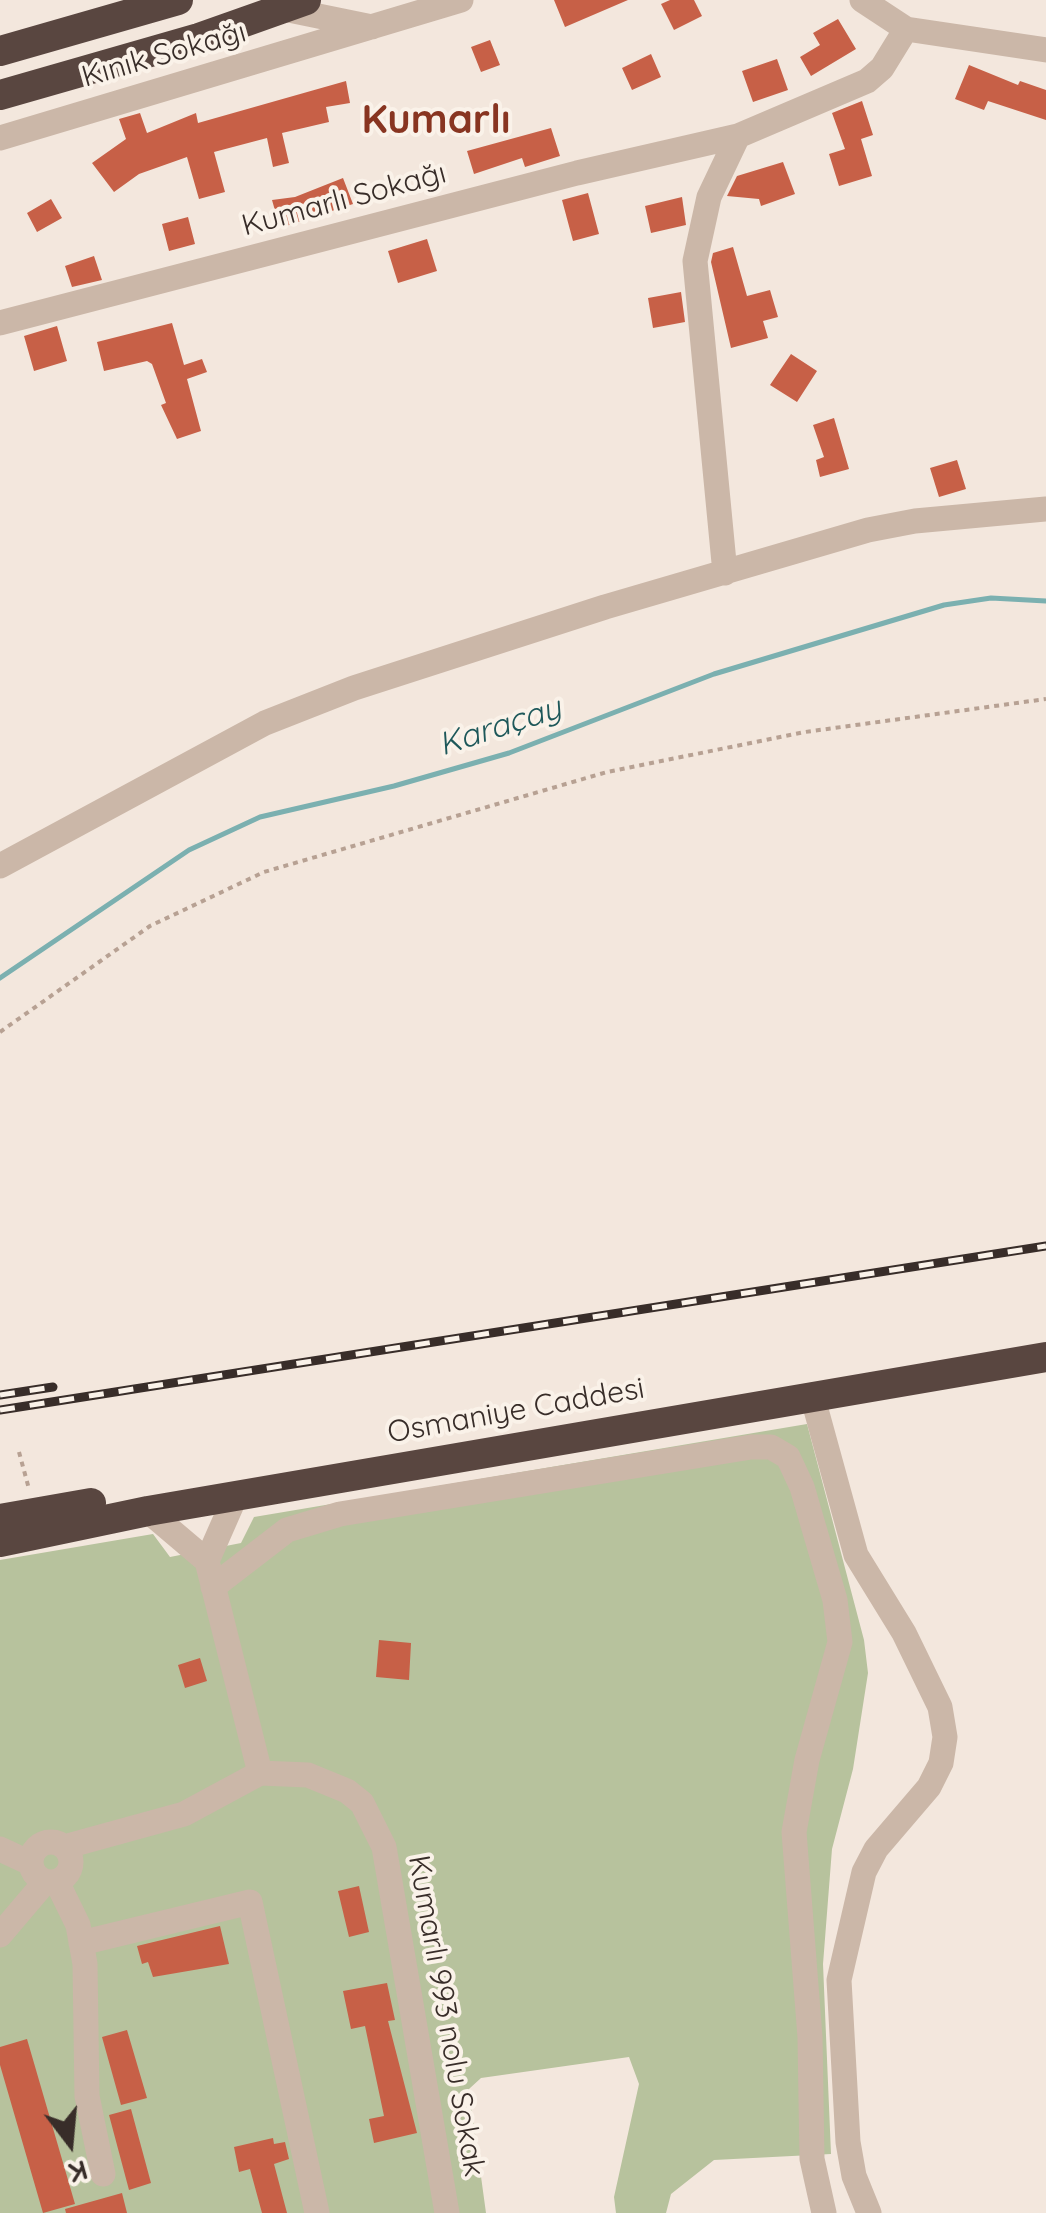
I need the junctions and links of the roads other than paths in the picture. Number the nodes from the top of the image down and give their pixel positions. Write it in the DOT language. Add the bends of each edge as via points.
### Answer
graph roads {
  1 [pos="178,0"];
  2 [pos="461,0"];
  3 [pos="862,0"];
  4 [pos="295,4"];
  5 [pos="377,28"];
  6 [pos="906,28"];
  7 [pos="1046,50"];
  8 [pos="0,51"];
  9 [pos="0,94"];
  10 [pos="738,136"];
  11 [pos="0,138"];
  12 [pos="0,322"];
  13 [pos="1046,509"];
  14 [pos="725,572"];
  15 [pos="0,866"];
  16 [pos="1046,1344"];
  17 [pos="1046,1356"];
  18 [pos="812,1395"];
  19 [pos="236,1495"];
  20 [pos="7,1506"];
  21 [pos="148,1511"];
  22 [pos="0,1542"];
  23 [pos="207,1560"];
  24 [pos="213,1588"];
  25 [pos="260,1773"];
  26 [pos="0,1849"];
  27 [pos="44,1876"];
  28 [pos="0,1934"];
  29 [pos="81,1943"];
  30 [pos="103,2174"];
  31 [pos="317,2213"];
  32 [pos="447,2213"];
  33 [pos="824,2213"];
  34 [pos="869,2213"];
  1 -- 8 [label="highway"];
  2 -- 5 [label="street, Kınık Sokağı"];
  3 -- 6 [label="street"];
  4 -- 5 [label="street"];
  4 -- 9 [label="highway"];
  5 -- 11 [label="street, Kınık Sokağı"];
  6 -- 7 [label="street"];
  6 -- 10 [label="street, Kumarlı Sokağı" via="867,81"];
  10 -- 12 [label="street, Kumarlı Sokağı"];
  10 -- 14 [label="street" via="710,197 695,260"];
  13 -- 14 [label="street" via="915,521"];
  14 -- 15 [label="street" via="354,688 265,723"];
  16 -- 20 [label="highway"];
  17 -- 18 [label="highway, Osmaniye Caddesi"];
  18 -- 19 [label="highway, Osmaniye Caddesi"];
  18 -- 34 [label="street" via="856,1555 904,1633 940,1706 946,1736 929,1787 864,1872 839,1980 848,2142"];
  19 -- 21 [label="highway, Osmaniye Caddesi"];
  19 -- 23 [label="street"];
  21 -- 22 [label="highway, Osmaniye Caddesi"];
  21 -- 23 [label="street"];
  23 -- 24 [label="street"];
  24 -- 25 [label="street"];
  24 -- 33 [label="street" via="288,1530 340,1514 751,1447 771,1447 788,1458 825,1565 840,1642 794,1832 812,2159"];
  25 -- 27 [label="street" via="184,1814 64,1847 44,1843 34,1851"];
  25 -- 32 [label="street, Kumarlı 993 nolu Sokak" via="330,1781 362,1803 373,1820 391,1872"];
  26 -- 27 [label="street"];
  27 -- 28 [label="street"];
  27 -- 29 [label="street"];
  29 -- 30 [label="street" via="87,2096"];
  29 -- 31 [label="street" via="250,1902"];
}
